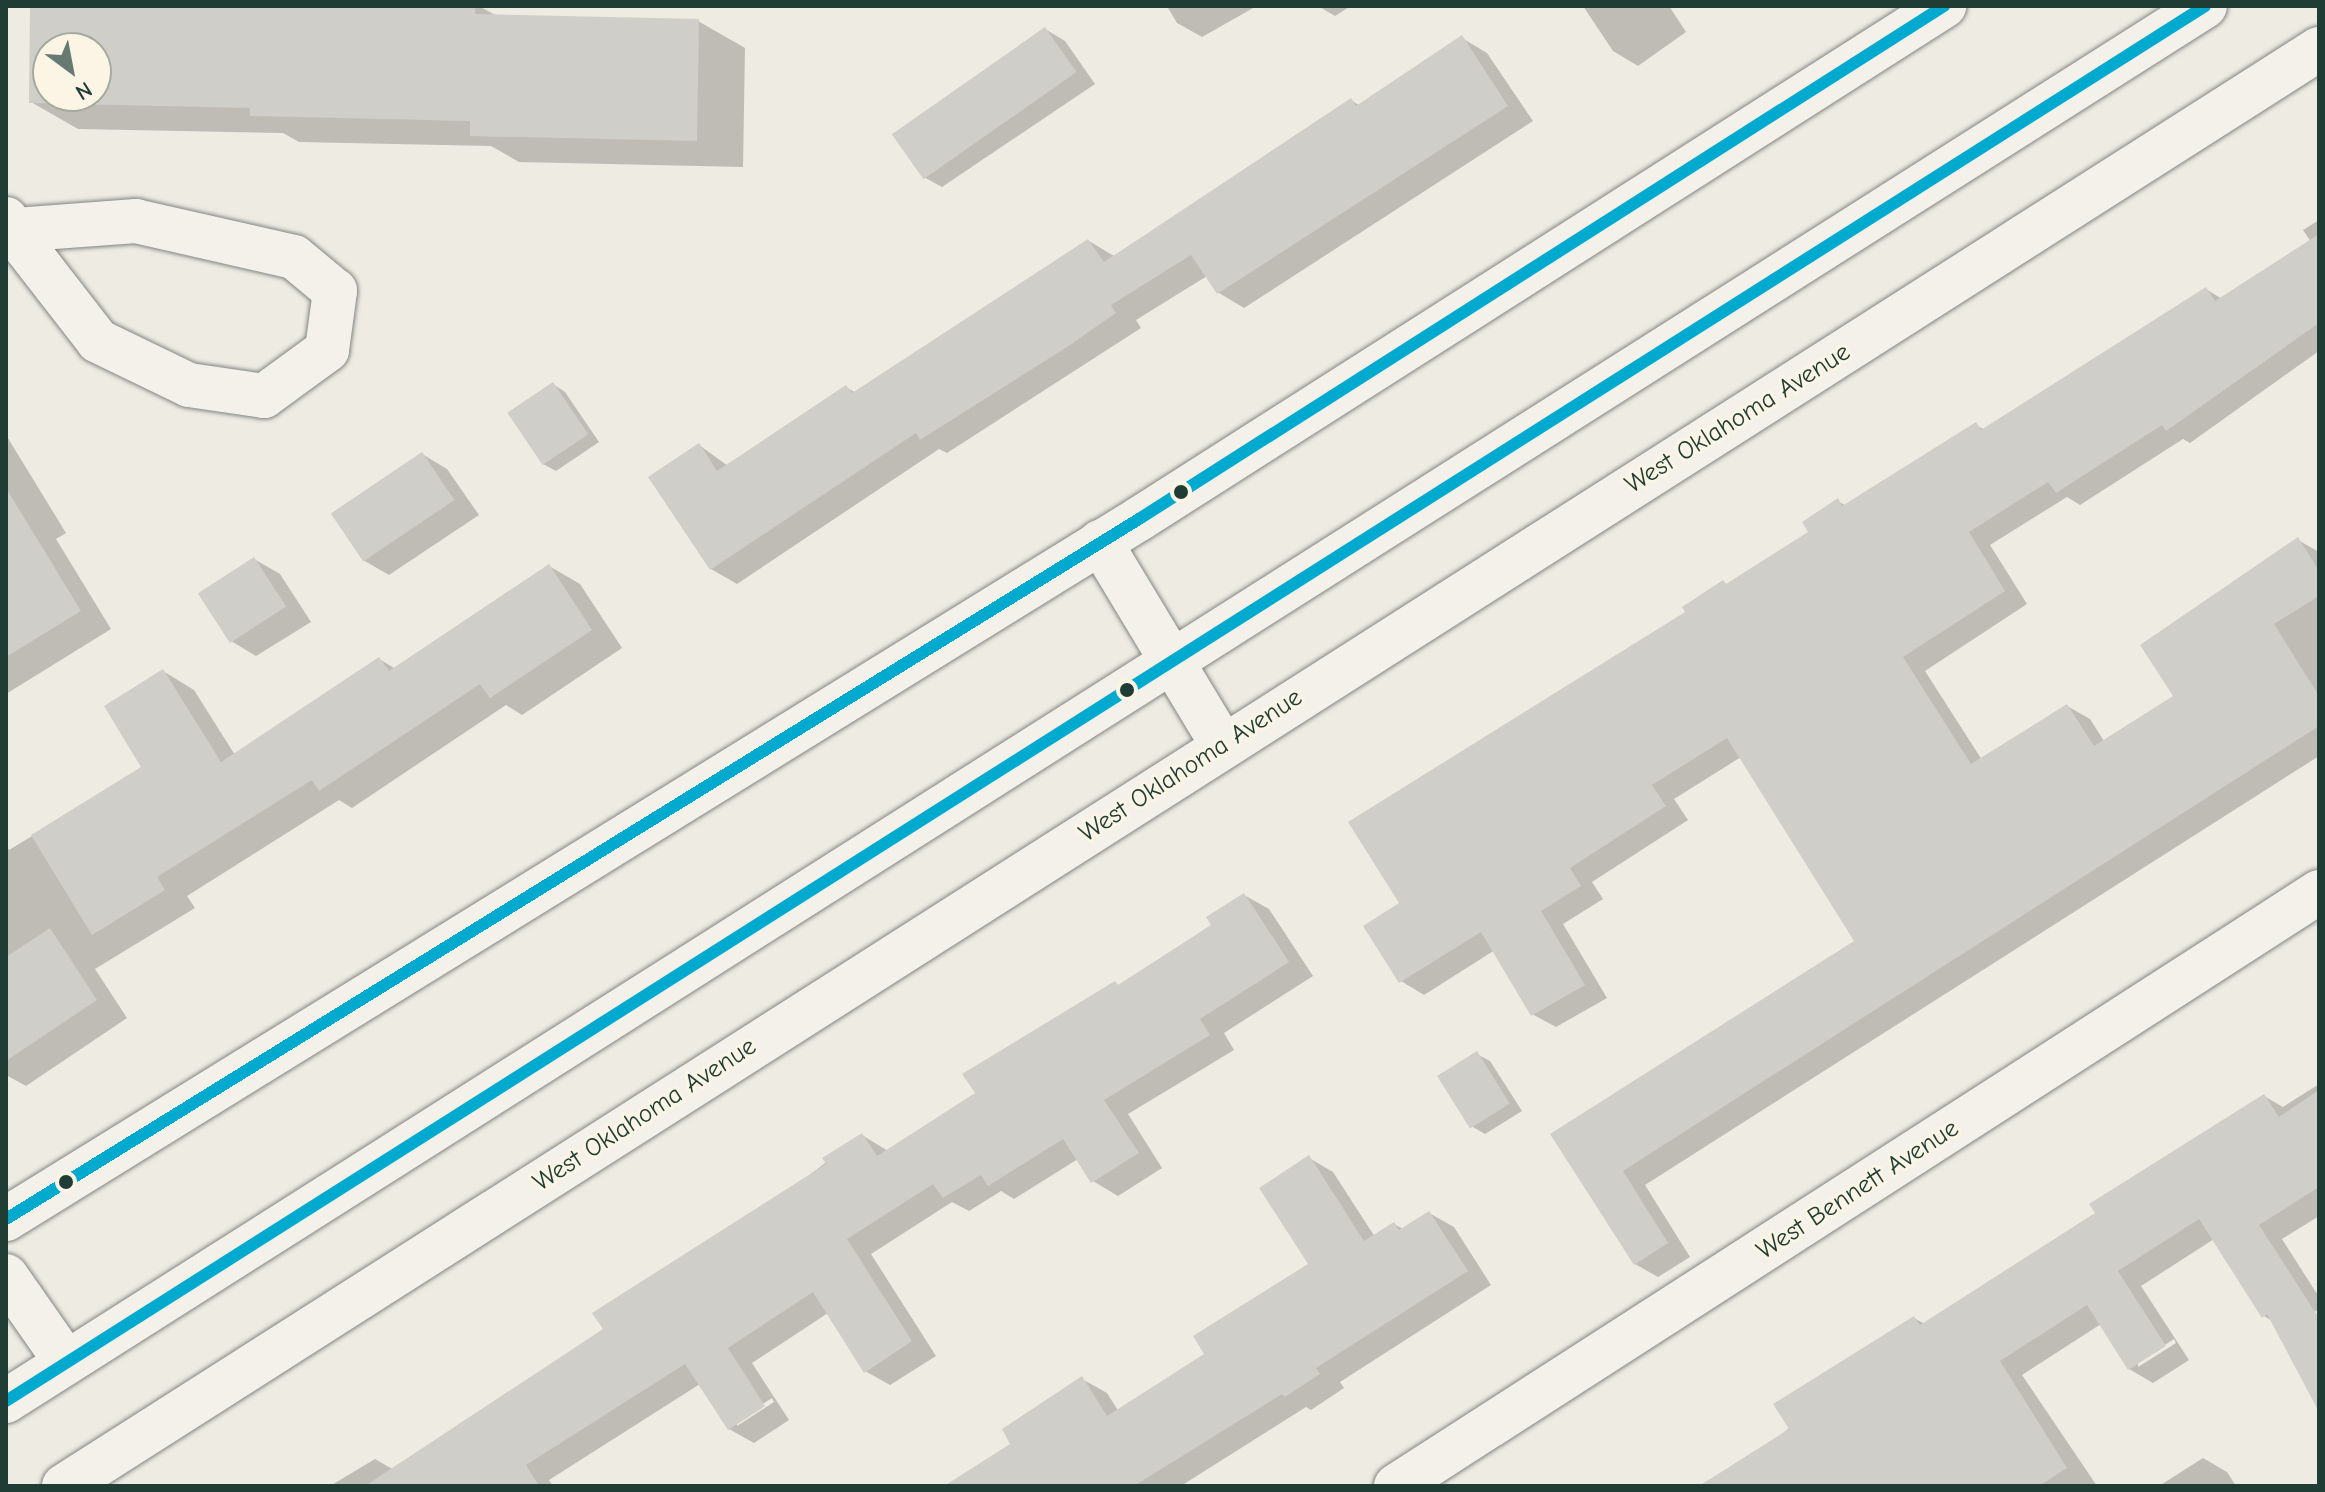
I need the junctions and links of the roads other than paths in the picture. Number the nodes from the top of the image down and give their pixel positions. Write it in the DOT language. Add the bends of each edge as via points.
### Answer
graph roads {
  1 [pos="1944,6"];
  2 [pos="2205,6"];
  3 [pos="2319,49"];
  4 [pos="8,228"];
  5 [pos="1100,542"];
  6 [pos="1174,660"];
  7 [pos="1223,746"];
  8 [pos="2319,892"];
  9 [pos="6,1219"];
  10 [pos="6,1276"];
  11 [pos="66,1362"];
  12 [pos="6,1401"];
  13 [pos="64,1486"];
  14 [pos="1396,1486"];
  1 -- 5 [label="main road"];
  2 -- 6 [label="main road"];
  3 -- 7 [label="main road, West Oklahoma Avenue"];
  4 -- 4 [label="main road" via="136,221 294,257 335,291 327,350 264,396 189,385 98,341"];
  5 -- 6 [label="main road"];
  5 -- 9 [label="main road"];
  6 -- 7 [label="main road"];
  6 -- 11 [label="main road"];
  7 -- 13 [label="main road, West Oklahoma Avenue"];
  8 -- 14 [label="main road, West Bennett Avenue"];
  10 -- 11 [label="main road"];
  11 -- 12 [label="main road"];
}
